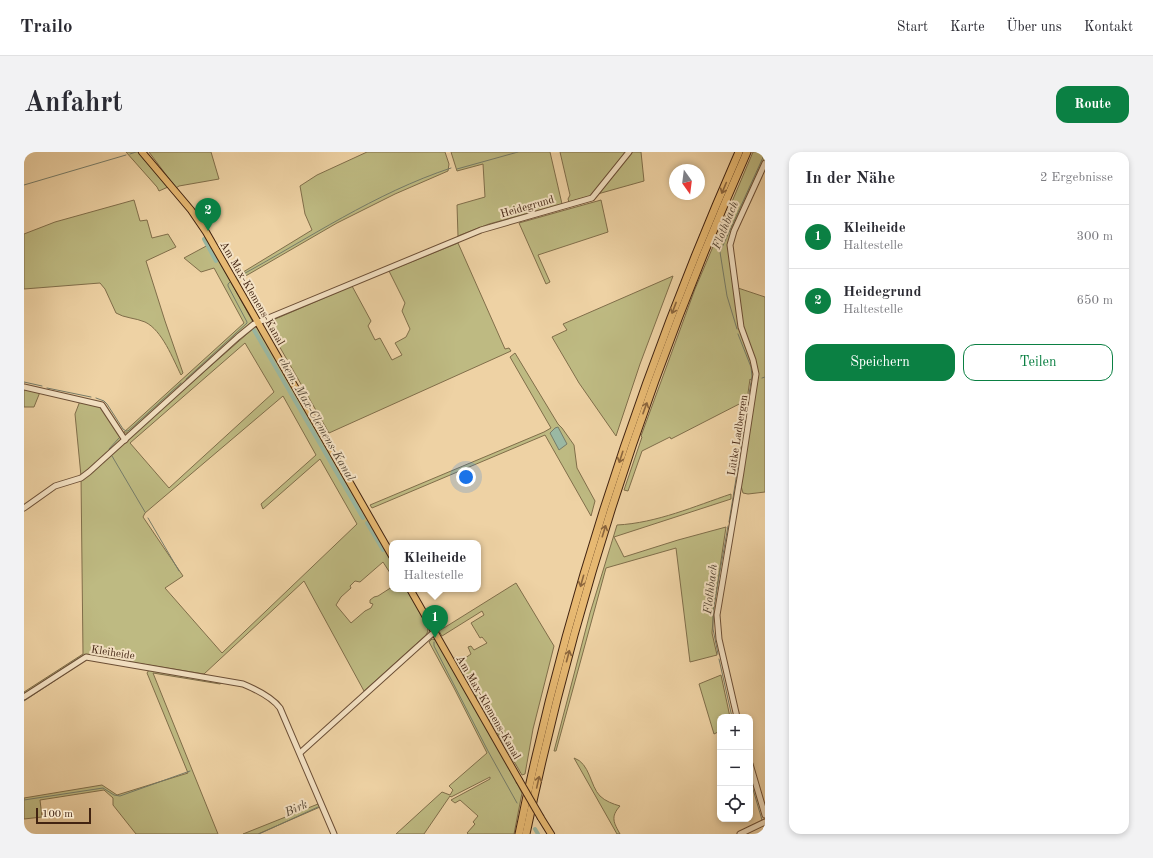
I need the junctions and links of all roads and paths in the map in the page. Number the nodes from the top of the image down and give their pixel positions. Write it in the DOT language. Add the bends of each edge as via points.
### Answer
graph roads {
  1 [pos="142,152"];
  2 [pos="629,152"];
  3 [pos="739,152"];
  4 [pos="747,152"];
  5 [pos="765,163"];
  6 [pos="258,322"];
  7 [pos="24,387"];
  8 [pos="125,440"];
  9 [pos="24,508"];
  10 [pos="389,551"];
  11 [pos="412,592"];
  12 [pos="434,632"];
  13 [pos="24,697"];
  14 [pos="736,714"];
  15 [pos="300,753"];
  16 [pos="753,774"];
  17 [pos="765,815"];
  18 [pos="763,823"];
  19 [pos="334,834"];
  20 [pos="519,834"];
  21 [pos="526,834"];
  22 [pos="550,834"];
  23 [pos="740,834"];
  1 -- 6 [label="main road, Am Max-Klemens-Kanal" via="201,224"];
  2 -- 6 [label="street, Heidegrund" via="592,198 481,230"];
  3 -- 20 [label="highway, one-way" via="665,334 612,484 560,659"];
  21 -- 4 [label="highway, one-way" via="566,666 618,486 682,309"];
  5 -- 14 [label="street, Lütke Ladbergen" via="730,245 741,327 756,374 717,615 719,639"];
  6 -- 8 [label="street, Heidegrund" via="238,337"];
  6 -- 10 [label="main road, Am Max-Klemens-Kanal"];
  7 -- 8 [label="street" via="102,405"];
  8 -- 9 [label="street, Heidegrund" via="81,478 55,486"];
  11 -- 12 [label="main road, Am Max-Klemens-Kanal"];
  12 -- 15 [label="street"];
  12 -- 22 [label="main road, Am Max-Klemens-Kanal, bridge"];
  13 -- 15 [label="street, Kleiheide" via="86,657 243,684 279,705"];
  15 -- 19 [label="street, Kleiheide"];
  16 -- 17 [label="street"];
  18 -- 23 [label="street"];
}
